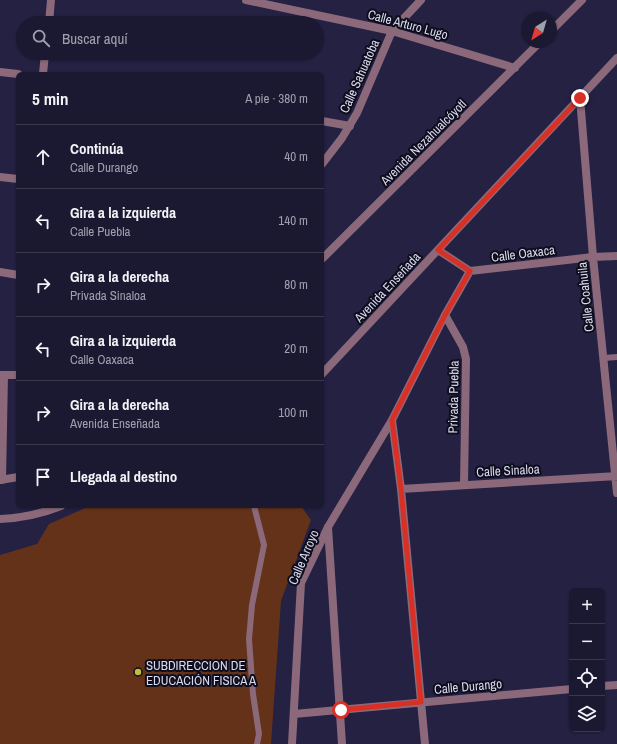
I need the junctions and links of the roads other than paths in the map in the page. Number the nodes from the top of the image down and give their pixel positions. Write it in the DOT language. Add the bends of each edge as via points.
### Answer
graph roads {
  1 [pos="51,0"];
  2 [pos="246,0"];
  3 [pos="420,0"];
  4 [pos="582,0"];
  5 [pos="50,16"];
  6 [pos="321,16"];
  7 [pos="324,17"];
  8 [pos="557,25"];
  9 [pos="392,31"];
  10 [pos="534,48"];
  11 [pos="617,58"];
  12 [pos="44,60"];
  13 [pos="514,68"];
  14 [pos="0,72"];
  15 [pos="43,72"];
  16 [pos="16,74"];
  17 [pos="580,98"];
  18 [pos="324,121"];
  19 [pos="350,126"];
  20 [pos="324,161"];
  21 [pos="0,177"];
  22 [pos="16,179"];
  23 [pos="438,250"];
  24 [pos="617,256"];
  25 [pos="324,257"];
  26 [pos="593,257"];
  27 [pos="470,271"];
  28 [pos="0,272"];
  29 [pos="16,275"];
  30 [pos="445,315"];
  31 [pos="617,357"];
  32 [pos="604,358"];
  33 [pos="324,372"];
  34 [pos="2,375"];
  35 [pos="16,375"];
  36 [pos="392,420"];
  37 [pos="616,476"];
  38 [pos="16,477"];
  39 [pos="1,480"];
  40 [pos="464,484"];
  41 [pos="401,489"];
  42 [pos="617,493"];
  43 [pos="56,508"];
  44 [pos="255,508"];
  45 [pos="0,519"];
  46 [pos="328,527"];
  47 [pos="617,685"];
  48 [pos="605,686"];
  49 [pos="569,689"];
  50 [pos="421,702"];
  51 [pos="341,710"];
  52 [pos="294,714"];
  53 [pos="257,744"];
  54 [pos="292,744"];
  55 [pos="342,744"];
  56 [pos="425,744"];
  1 -- 5 [label="street"];
  2 -- 6 [label="street, Calle Arturo Lugo"];
  3 -- 9 [label="street, Calle Sahuatoba"];
  4 -- 8 [label="street"];
  7 -- 9 [label="street, Calle Arturo Lugo"];
  9 -- 13 [label="street, Calle Arturo Lugo"];
  9 -- 19 [label="street, Calle Sahuatoba"];
  10 -- 13 [label="street, Avenida Nezahualcóyotl"];
  11 -- 17 [label="street, Avenida Enseñada"];
  12 -- 15 [label="street"];
  13 -- 25 [label="street, Avenida Nezahualcóyotl"];
  14 -- 16 [label="street"];
  17 -- 23 [label="street, Avenida Enseñada"];
  17 -- 26 [label="street, Calle Coahuila"];
  18 -- 19 [label="street"];
  19 -- 20 [label="street, Calle Sahuatoba"];
  21 -- 22 [label="street"];
  23 -- 27 [label="street"];
  23 -- 33 [label="street, Avenida Enseñada"];
  24 -- 26 [label="street, Calle Oaxaca"];
  26 -- 27 [label="street, Calle Oaxaca"];
  26 -- 32 [label="street, Calle Coahuila"];
  27 -- 30 [label="street, Calle Arroyo"];
  28 -- 29 [label="street"];
  30 -- 36 [label="street, Calle Arroyo"];
  30 -- 40 [label="street, Privada Puebla" via="463,347 466,359"];
  31 -- 32 [label="lane"];
  32 -- 37 [label="street, Calle Coahuila"];
  34 -- 35 [label="street"];
  34 -- 39 [label="street"];
  36 -- 41 [label="street"];
  36 -- 46 [label="street, Calle Arroyo"];
  37 -- 40 [label="street, Calle Sinaloa"];
  37 -- 42 [label="street, Calle Coahuila"];
  38 -- 39 [label="street"];
  40 -- 41 [label="street, Calle Sinaloa"];
  41 -- 50 [label="street"];
  43 -- 45 [label="street" via="39,514"];
  44 -- 53 [label="lane" via="264,545 252,605 249,639 259,734"];
  46 -- 51 [label="street"];
  46 -- 52 [label="street, Calle Arroyo" via="300,590"];
  47 -- 48 [label="street"];
  49 -- 50 [label="street, Calle Durango"];
  50 -- 51 [label="street, Calle Durango"];
  50 -- 56 [label="street"];
  51 -- 52 [label="street, Calle Durango"];
  51 -- 55 [label="street"];
  52 -- 54 [label="street, Calle Arroyo"];
}
